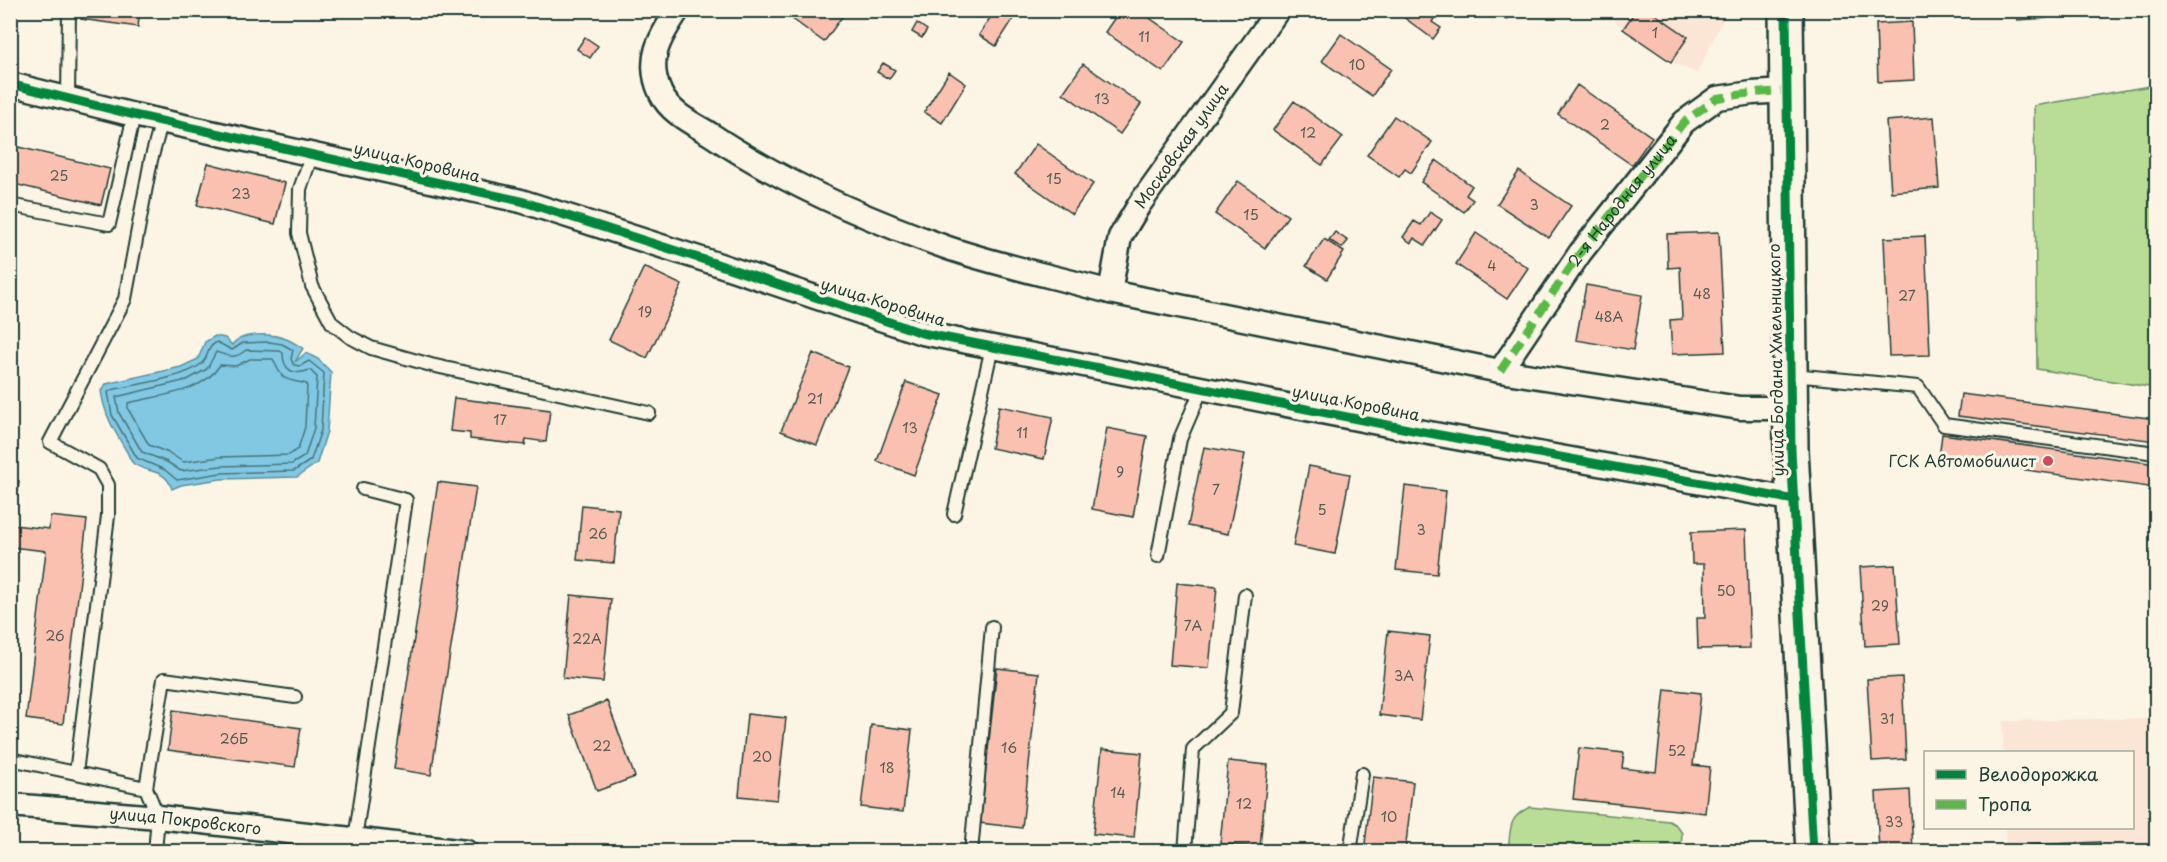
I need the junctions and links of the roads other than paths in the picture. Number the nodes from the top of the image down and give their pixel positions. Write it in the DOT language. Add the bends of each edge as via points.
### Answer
graph roads {
  1 [pos="69,10"];
  2 [pos="678,10"];
  3 [pos="1278,10"];
  4 [pos="1786,10"];
  5 [pos="10,84"];
  6 [pos="1786,91"];
  7 [pos="68,100"];
  8 [pos="134,115"];
  9 [pos="162,120"];
  10 [pos="312,154"];
  11 [pos="10,205"];
  12 [pos="1110,292"];
  13 [pos="992,347"];
  14 [pos="1500,371"];
  15 [pos="1790,375"];
  16 [pos="1202,388"];
  17 [pos="1791,408"];
  18 [pos="649,413"];
  19 [pos="2157,453"];
  20 [pos="363,489"];
  21 [pos="1795,500"];
  22 [pos="954,514"];
  23 [pos="1158,556"];
  24 [pos="1245,595"];
  25 [pos="992,627"];
  26 [pos="295,697"];
  27 [pos="10,759"];
  28 [pos="76,773"];
  29 [pos="1362,774"];
  30 [pos="146,788"];
  31 [pos="10,805"];
  32 [pos="158,817"];
  33 [pos="355,839"];
  34 [pos="155,852"];
  35 [pos="466,852"];
  36 [pos="971,852"];
  37 [pos="1185,852"];
  38 [pos="1350,852"];
  39 [pos="1813,852"];
  1 -- 7 [label="lane"];
  2 -- 12 [label="street" via="660,36 654,60 655,80 662,97 676,112 721,142 861,214 1008,266"];
  3 -- 12 [label="street, Московская улица" via="1139,205 1120,237"];
  4 -- 6 [label="street, улица Богдана Хмельницкого"];
  5 -- 7 [label="street, улица Коровина"];
  6 -- 14 [label="street, 2-я Народная улица" via="1717,98 1684,122 1580,253"];
  6 -- 15 [label="street, улица Богдана Хмельницкого"];
  7 -- 8 [label="street, улица Коровина"];
  8 -- 9 [label="street, улица Коровина"];
  8 -- 11 [label="lane" via="109,224"];
  9 -- 10 [label="street, улица Коровина"];
  9 -- 28 [label="lane" via="125,300 50,442 99,469 108,485 108,516"];
  10 -- 13 [label="street, улица Коровина" via="521,201 922,333"];
  10 -- 18 [label="lane" via="300,189 299,233 312,286 333,323 350,337 371,348 431,365"];
  12 -- 14 [label="street"];
  13 -- 16 [label="street, улица Коровина"];
  13 -- 22 [label="lane"];
  14 -- 17 [label="street" via="1740,408"];
  15 -- 17 [label="street, улица Богдана Хмельницкого"];
  15 -- 19 [label="lane" via="1918,387 1944,425"];
  16 -- 21 [label="street, улица Коровина"];
  16 -- 23 [label="lane" via="1180,439"];
  17 -- 21 [label="street, улица Богдана Хмельницкого"];
  20 -- 33 [label="lane" via="406,500"];
  21 -- 39 [label="street, улица Богдана Хмельницкого"];
  24 -- 37 [label="lane" via="1231,713 1193,748"];
  25 -- 36 [label="lane"];
  26 -- 30 [label="lane" via="164,680"];
  27 -- 28 [label="lane"];
  28 -- 30 [label="lane"];
  29 -- 38 [label="lane"];
  30 -- 32 [label="lane"];
  31 -- 32 [label="street, улица Покровского"];
  32 -- 33 [label="street, улица Покровского"];
  32 -- 34 [label="lane"];
  33 -- 35 [label="street, улица Покровского"];
}
